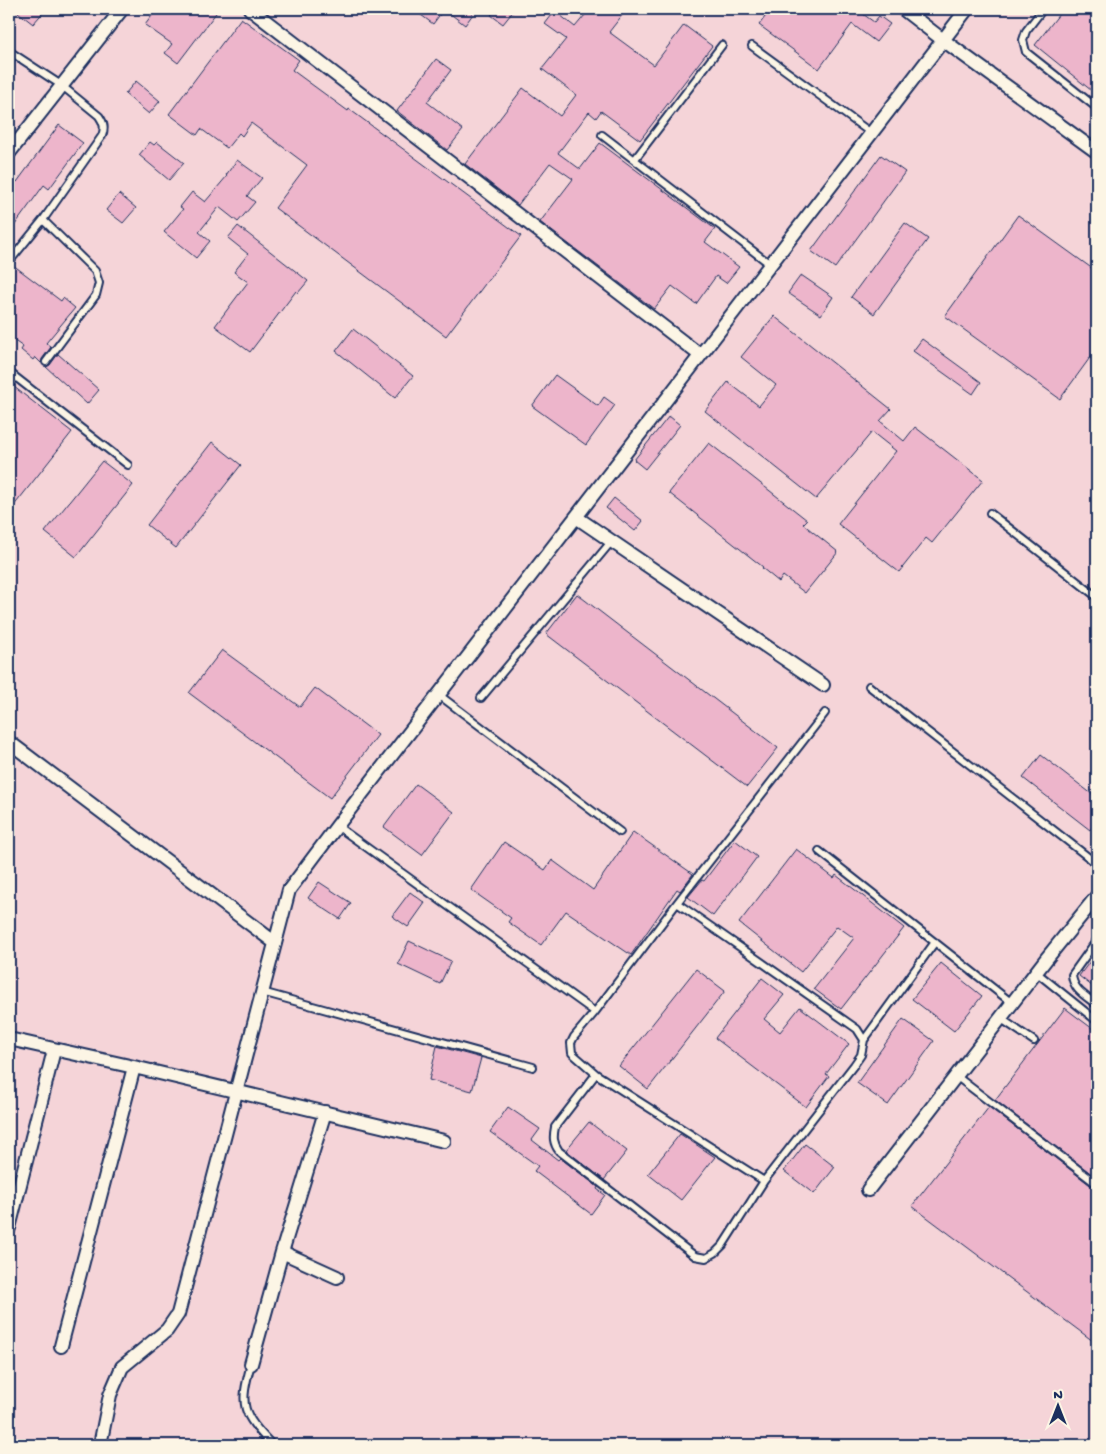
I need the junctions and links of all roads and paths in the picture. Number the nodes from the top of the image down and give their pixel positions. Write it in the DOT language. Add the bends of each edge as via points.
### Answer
graph roads {
  1 [pos="122,9"];
  2 [pos="250,9"];
  3 [pos="904,9"];
  4 [pos="967,9"];
  5 [pos="1043,9"];
  6 [pos="943,40"];
  7 [pos="722,45"];
  8 [pos="752,46"];
  9 [pos="9,51"];
  10 [pos="61,85"];
  11 [pos="1097,108"];
  12 [pos="871,133"];
  13 [pos="602,135"];
  14 [pos="1097,152"];
  15 [pos="9,153"];
  16 [pos="635,159"];
  17 [pos="43,220"];
  18 [pos="9,262"];
  19 [pos="770,264"];
  20 [pos="700,355"];
  21 [pos="46,362"];
  22 [pos="9,372"];
  23 [pos="128,465"];
  24 [pos="990,513"];
  25 [pos="576,517"];
  26 [pos="611,542"];
  27 [pos="1097,597"];
  28 [pos="823,685"];
  29 [pos="869,686"];
  30 [pos="439,695"];
  31 [pos="481,698"];
  32 [pos="825,713"];
  33 [pos="9,742"];
  34 [pos="336,826"];
  35 [pos="620,832"];
  36 [pos="819,851"];
  37 [pos="1097,864"];
  38 [pos="1097,896"];
  39 [pos="678,904"];
  40 [pos="1097,940"];
  41 [pos="274,942"];
  42 [pos="936,942"];
  43 [pos="1036,972"];
  44 [pos="262,992"];
  45 [pos="1012,1003"];
  46 [pos="1097,1005"];
  47 [pos="595,1012"];
  48 [pos="1000,1018"];
  49 [pos="1097,1021"];
  50 [pos="9,1039"];
  51 [pos="864,1040"];
  52 [pos="1034,1041"];
  53 [pos="54,1050"];
  54 [pos="134,1067"];
  55 [pos="533,1067"];
  56 [pos="596,1074"];
  57 [pos="956,1076"];
  58 [pos="236,1091"];
  59 [pos="325,1112"];
  60 [pos="444,1141"];
  61 [pos="764,1181"];
  62 [pos="1097,1184"];
  63 [pos="868,1190"];
  64 [pos="9,1228"];
  65 [pos="282,1252"];
  66 [pos="336,1277"];
  67 [pos="61,1346"];
  68 [pos="251,1364"];
  69 [pos="100,1445"];
  70 [pos="272,1445"];
  1 -- 10 [label="street"];
  2 -- 20 [label="street"];
  3 -- 6 [label="street"];
  4 -- 6 [label="street"];
  5 -- 11 [label="lane" via="1026,31 1023,40 1026,52"];
  6 -- 12 [label="street"];
  6 -- 14 [label="street"];
  7 -- 16 [label="lane"];
  8 -- 12 [label="lane"];
  9 -- 10 [label="lane"];
  10 -- 15 [label="street"];
  10 -- 17 [label="lane" via="100,116 105,129"];
  12 -- 19 [label="street"];
  13 -- 16 [label="lane"];
  16 -- 19 [label="lane"];
  17 -- 18 [label="lane"];
  17 -- 21 [label="lane" via="95,271 99,284 96,295"];
  19 -- 20 [label="street"];
  20 -- 25 [label="street"];
  22 -- 23 [label="lane"];
  24 -- 27 [label="lane"];
  25 -- 26 [label="street"];
  25 -- 30 [label="street"];
  26 -- 28 [label="street"];
  26 -- 31 [label="lane"];
  29 -- 37 [label="lane"];
  30 -- 34 [label="street"];
  30 -- 35 [label="lane"];
  32 -- 39 [label="lane"];
  33 -- 41 [label="street"];
  34 -- 41 [label="street" via="288,890"];
  34 -- 47 [label="lane"];
  36 -- 42 [label="lane"];
  38 -- 43 [label="street"];
  39 -- 47 [label="lane"];
  39 -- 51 [label="lane" via="857,1028"];
  40 -- 46 [label="lane" via="1072,975 1075,987"];
  41 -- 44 [label="street"];
  42 -- 45 [label="lane"];
  42 -- 51 [label="lane"];
  43 -- 45 [label="street"];
  43 -- 49 [label="lane"];
  44 -- 55 [label="lane"];
  44 -- 58 [label="street"];
  45 -- 48 [label="street"];
  47 -- 56 [label="lane" via="571,1043 572,1053"];
  48 -- 52 [label="lane"];
  48 -- 57 [label="street"];
  50 -- 53 [label="street"];
  51 -- 61 [label="lane" via="861,1055 854,1065"];
  53 -- 54 [label="street"];
  53 -- 64 [label="street"];
  54 -- 58 [label="street"];
  54 -- 67 [label="street"];
  56 -- 61 [label="lane"];
  56 -- 61 [label="lane" via="555,1127 554,1145 695,1256 706,1258 715,1253"];
  57 -- 62 [label="lane"];
  57 -- 63 [label="street"];
  58 -- 59 [label="street"];
  58 -- 69 [label="street" via="178,1314 167,1330 122,1367 110,1395"];
  59 -- 60 [label="street"];
  59 -- 65 [label="street"];
  65 -- 66 [label="street"];
  65 -- 68 [label="street"];
  68 -- 70 [label="lane" via="244,1388 244,1405 250,1420"];
}
